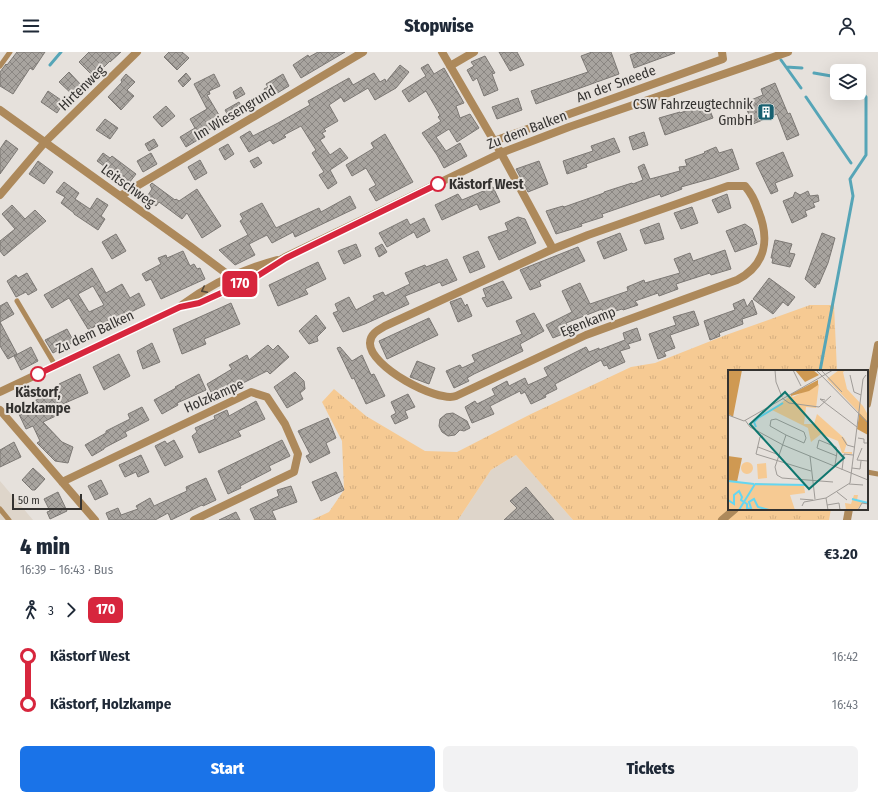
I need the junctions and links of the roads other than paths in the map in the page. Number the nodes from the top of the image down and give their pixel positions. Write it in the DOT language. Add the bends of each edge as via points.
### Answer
graph roads {
  1 [pos="10,52"];
  2 [pos="137,52"];
  3 [pos="363,52"];
  4 [pos="442,52"];
  5 [pos="474,52"];
  6 [pos="788,52"];
  7 [pos="722,56"];
  8 [pos="0,66"];
  9 [pos="450,66"];
  10 [pos="0,110"];
  11 [pos="494,141"];
  12 [pos="45,142"];
  13 [pos="501,153"];
  14 [pos="0,194"];
  15 [pos="120,196"];
  16 [pos="553,249"];
  17 [pos="286,258"];
  18 [pos="231,277"];
  19 [pos="239,285"];
  20 [pos="17,301"];
  21 [pos="180,307"];
  22 [pos="878,345"];
  23 [pos="55,365"];
  24 [pos="0,392"];
  25 [pos="868,399"];
  26 [pos="0,410"];
  27 [pos="868,472"];
  28 [pos="878,474"];
  29 [pos="62,482"];
  30 [pos="0,510"];
  31 [pos="734,510"];
  32 [pos="849,510"];
  33 [pos="9,520"];
  34 [pos="96,520"];
  35 [pos="194,520"];
  36 [pos="722,520"];
  37 [pos="847,520"];
  1 -- 8 [label="lane"];
  2 -- 12 [label="street, Hirtenweg"];
  3 -- 15 [label="street, Im Wiesengrund"];
  4 -- 9 [label="street"];
  5 -- 9 [label="street"];
  6 -- 13 [label="street, Zu dem Balken"];
  7 -- 11 [label="street, An der Sneede"];
  9 -- 11 [label="street"];
  10 -- 12 [label="street, Leitschweg"];
  11 -- 13 [label="street"];
  12 -- 14 [label="street, Hirtenweg"];
  12 -- 15 [label="street, Leitschweg"];
  13 -- 16 [label="street"];
  13 -- 17 [label="street, Zu dem Balken"];
  15 -- 18 [label="street, Leitschweg"];
  16 -- 16 [label="street, Egenkamp" via="379,329 370,340 372,351 402,380 452,398 592,332 737,280 750,272 758,262 764,248 765,235 752,194 744,186 728,186"];
  17 -- 18 [label="street, Zu dem Balken" via="255,266"];
  17 -- 19 [label="street, Zu dem Balken"];
  18 -- 19 [label="street, Leitschweg"];
  18 -- 21 [label="street, Zu dem Balken, one-way" via="195,295"];
  19 -- 21 [label="street, Zu dem Balken" via="199,303"];
  20 -- 23 [label="lane"];
  21 -- 23 [label="street, Zu dem Balken"];
  22 -- 25 [label="street"];
  23 -- 24 [label="street, Zu dem Balken"];
  26 -- 29 [label="street"];
  27 -- 28 [label="lane"];
  29 -- 34 [label="street"];
  29 -- 35 [label="street, Holzkampe" via="251,392 267,397 285,424 298,454 294,472"];
  30 -- 33 [label="lane"];
  31 -- 36 [label="street"];
  32 -- 37 [label="street"];
}
